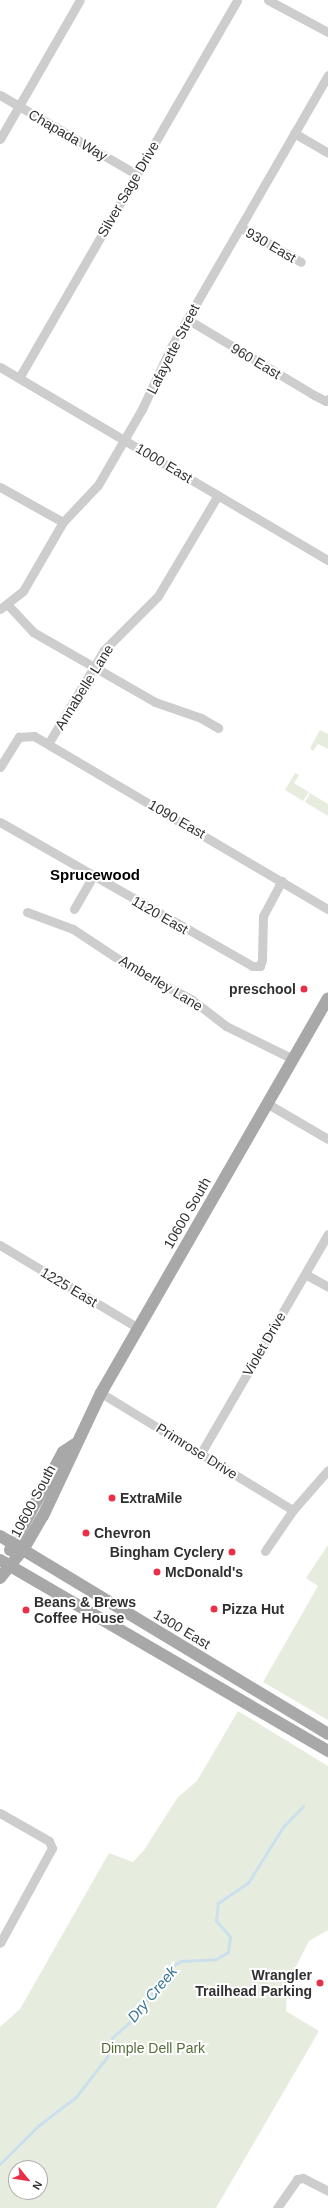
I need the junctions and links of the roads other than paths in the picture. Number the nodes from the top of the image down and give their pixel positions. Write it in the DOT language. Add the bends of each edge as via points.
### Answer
graph roads {
  1 [pos="80,0"];
  2 [pos="237,0"];
  3 [pos="268,0"];
  4 [pos="328,32"];
  5 [pos="328,75"];
  6 [pos="0,95"];
  7 [pos="19,106"];
  8 [pos="294,133"];
  9 [pos="0,139"];
  10 [pos="328,153"];
  11 [pos="136,174"];
  12 [pos="240,227"];
  13 [pos="301,262"];
  14 [pos="187,319"];
  15 [pos="0,367"];
  16 [pos="18,378"];
  17 [pos="327,400"];
  18 [pos="124,440"];
  19 [pos="0,487"];
  20 [pos="218,495"];
  21 [pos="63,522"];
  22 [pos="328,560"];
  23 [pos="4,607"];
  24 [pos="93,667"];
  25 [pos="218,728"];
  26 [pos="48,744"];
  27 [pos="0,767"];
  28 [pos="0,822"];
  29 [pos="93,876"];
  30 [pos="282,881"];
  31 [pos="74,909"];
  32 [pos="328,909"];
  33 [pos="27,912"];
  34 [pos="328,999"];
  35 [pos="293,1059"];
  36 [pos="268,1104"];
  37 [pos="328,1139"];
  38 [pos="328,1234"];
  39 [pos="0,1245"];
  40 [pos="305,1274"];
  41 [pos="328,1287"];
  42 [pos="138,1328"];
  43 [pos="101,1393"];
  44 [pos="75,1444"];
  45 [pos="201,1453"];
  46 [pos="328,1470"];
  47 [pos="293,1510"];
  48 [pos="0,1536"];
  49 [pos="11,1543"];
  50 [pos="24,1550"];
  51 [pos="266,1551"];
  52 [pos="4,1562"];
  53 [pos="0,1578"];
  54 [pos="328,1734"];
  55 [pos="328,1751"];
  56 [pos="0,1813"];
  57 [pos="0,1943"];
  58 [pos="328,2190"];
  59 [pos="277,2208"];
  1 -- 7 [label="street"];
  2 -- 11 [label="street, Silver Sage Drive"];
  3 -- 4 [label="street"];
  5 -- 8 [label="street, Lafayette Street"];
  6 -- 7 [label="street, Chapada Way"];
  7 -- 9 [label="street"];
  7 -- 11 [label="street, Chapada Way"];
  8 -- 10 [label="street"];
  8 -- 12 [label="street, Lafayette Street"];
  11 -- 16 [label="street, Silver Sage Drive"];
  12 -- 13 [label="street, 930 East"];
  12 -- 14 [label="street, Lafayette Street"];
  14 -- 17 [label="street, 960 East"];
  14 -- 18 [label="street, Lafayette Street"];
  15 -- 16 [label="street, 1000 East"];
  16 -- 18 [label="street, 1000 East"];
  18 -- 20 [label="street, 1000 East"];
  18 -- 21 [label="street, Lafayette Street" via="91,494"];
  19 -- 21 [label="street"];
  20 -- 22 [label="street, 1000 East"];
  20 -- 24 [label="street, Annabelle Lane" via="158,596 116,636"];
  21 -- 23 [label="street, Lafayette Street" via="23,591"];
  23 -- 24 [label="street" via="26,627"];
  24 -- 25 [label="street" via="155,702 201,718"];
  24 -- 26 [label="street, Annabelle Lane"];
  26 -- 27 [label="street, 1090 East" via="23,734"];
  26 -- 30 [label="street, 1090 East"];
  28 -- 29 [label="street, 1120 East"];
  29 -- 30 [label="street, 1120 East" via="239,961 260,966 263,916"];
  29 -- 31 [label="street"];
  30 -- 32 [label="street, 1090 East"];
  33 -- 35 [label="street, Amberley Lane" via="73,929 132,968 191,999 226,1026"];
  34 -- 35 [label="main road, 10600 South"];
  35 -- 36 [label="main road, 10600 South"];
  36 -- 37 [label="street"];
  36 -- 42 [label="main road, 10600 South"];
  38 -- 40 [label="street, Violet Drive"];
  39 -- 42 [label="street, 1225 East"];
  40 -- 41 [label="street"];
  40 -- 45 [label="street, Violet Drive"];
  42 -- 43 [label="main road, 10600 South"];
  43 -- 44 [label="main road, 10600 South"];
  43 -- 45 [label="street, Primrose Drive"];
  44 -- 49 [label="main road, 10600 South" via="63,1452"];
  44 -- 50 [label="main road, 10600 South" via="73,1457"];
  45 -- 47 [label="street, Primrose Drive"];
  46 -- 47 [label="street"];
  47 -- 51 [label="street"];
  48 -- 49 [label="main road, 1300 East"];
  49 -- 50 [label="main road, 1300 East"];
  49 -- 52 [label="main road, 10600 South"];
  50 -- 52 [label="main road, 10600 South"];
  50 -- 54 [label="main road, 1300 East"];
  52 -- 53 [label="main road, 10600 South"];
  52 -- 55 [label="main road"];
  56 -- 57 [label="street" via="49,1841 52,1848"];
  58 -- 59 [label="street" via="304,2178 297,2179"];
}
